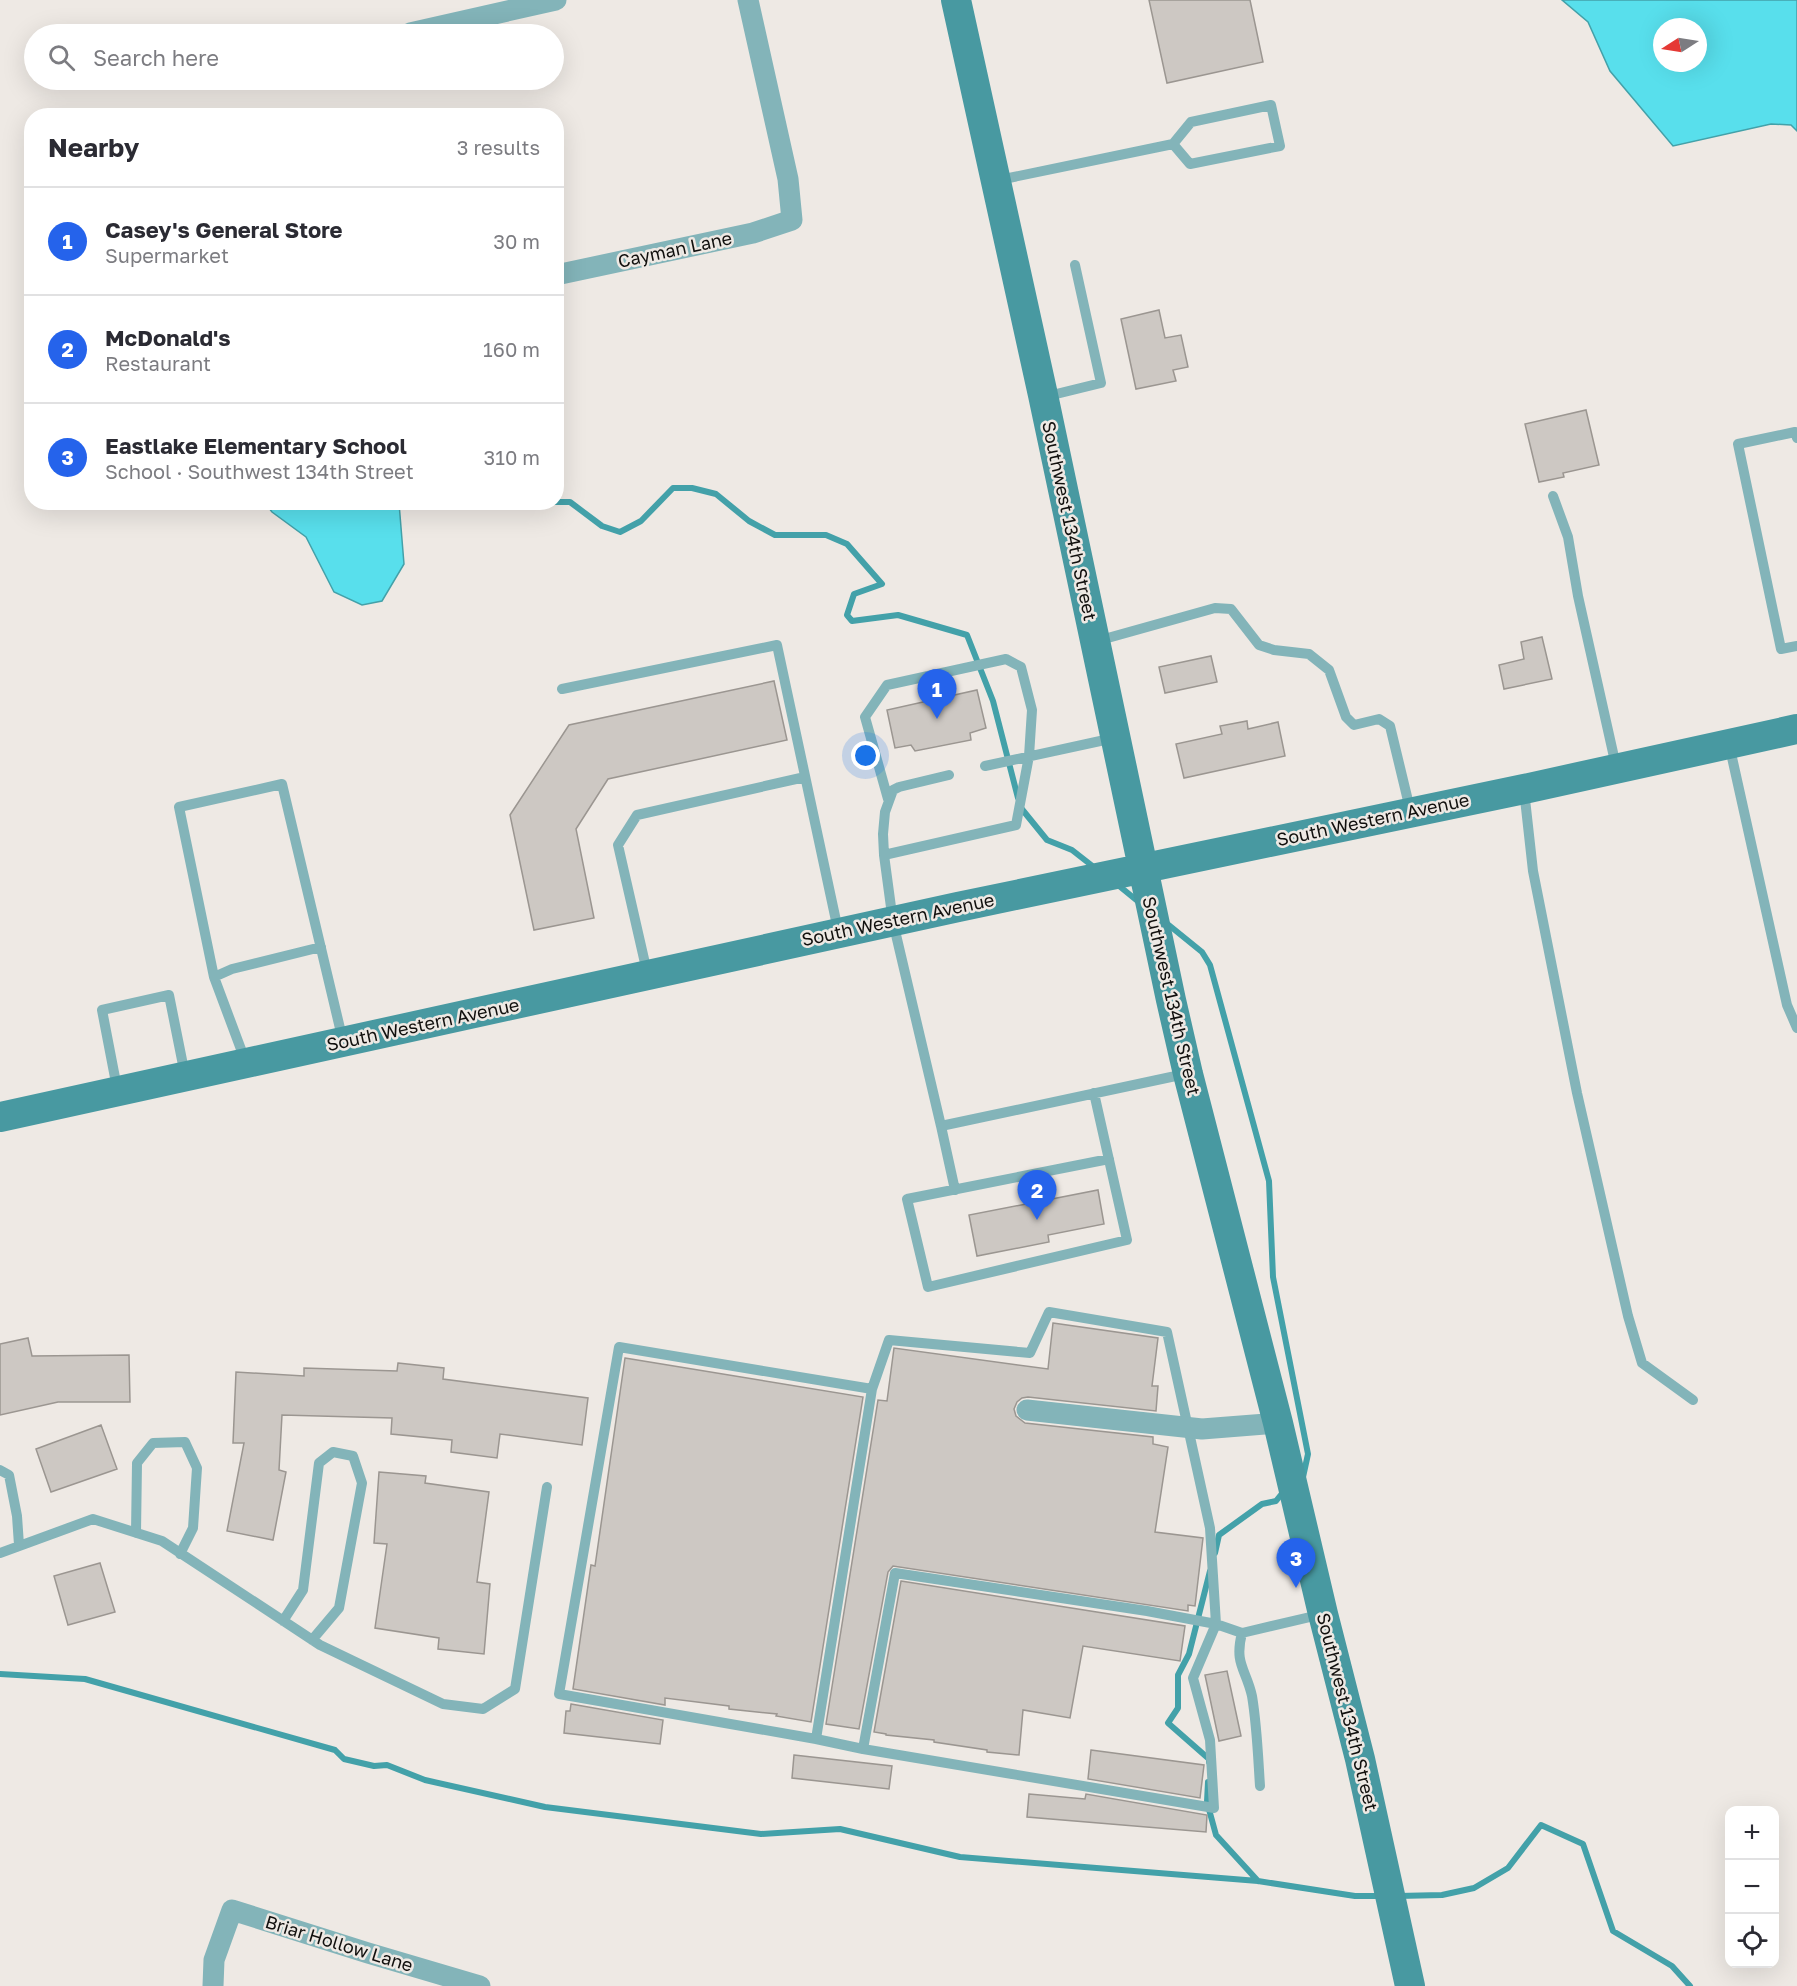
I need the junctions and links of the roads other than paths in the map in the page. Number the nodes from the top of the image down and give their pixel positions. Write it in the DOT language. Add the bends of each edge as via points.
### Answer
graph roads {
  1 [pos="556,0"];
  2 [pos="748,0"];
  3 [pos="956,0"];
  4 [pos="450,24"];
  5 [pos="1173,144"];
  6 [pos="995,180"];
  7 [pos="1075,265"];
  8 [pos="564,273"];
  9 [pos="1044,397"];
  10 [pos="1797,438"];
  11 [pos="1553,496"];
  12 [pos="1095,642"];
  13 [pos="1797,646"];
  14 [pos="562,689"];
  15 [pos="1797,729"];
  16 [pos="1115,738"];
  17 [pos="1729,744"];
  18 [pos="1029,756"];
  19 [pos="985,766"];
  20 [pos="1617,769"];
  21 [pos="949,775"];
  22 [pos="805,777"];
  23 [pos="1524,789"];
  24 [pos="888,799"];
  25 [pos="1411,813"];
  26 [pos="884,855"];
  27 [pos="1142,867"];
  28 [pos="893,922"];
  29 [pos="839,934"];
  30 [pos="321,947"];
  31 [pos="648,976"];
  32 [pos="214,977"];
  33 [pos="1797,1028"];
  34 [pos="344,1042"];
  35 [pos="247,1064"];
  36 [pos="1188,1074"];
  37 [pos="185,1077"];
  38 [pos="118,1092"];
  39 [pos="1094,1093"];
  40 [pos="0,1117"];
  41 [pos="941,1126"];
  42 [pos="1109,1159"];
  43 [pos="955,1190"];
  44 [pos="872,1389"];
  45 [pos="1693,1400"];
  46 [pos="1027,1410"];
  47 [pos="1278,1423"];
  48 [pos="1188,1428"];
  49 [pos="0,1470"];
  50 [pos="547,1487"];
  51 [pos="136,1533"];
  52 [pos="19,1545"];
  53 [pos="0,1553"];
  54 [pos="180,1554"];
  55 [pos="1323,1614"];
  56 [pos="283,1621"];
  57 [pos="1216,1624"];
  58 [pos="1242,1633"];
  59 [pos="312,1640"];
  60 [pos="816,1739"];
  61 [pos="862,1749"];
  62 [pos="1260,1786"];
  63 [pos="213,1986"];
  64 [pos="478,1986"];
  65 [pos="1410,1986"];
  1 -- 4 [label="street"];
  2 -- 8 [label="street, Cayman Lane" via="788,179 792,220 753,233"];
  3 -- 6 [label="main road, Southwest 134th Street"];
  5 -- 5 [label="lane" via="1190,164 1281,146 1271,105 1191,122"];
  5 -- 6 [label="lane"];
  6 -- 9 [label="main road, Southwest 134th Street"];
  7 -- 9 [label="lane" via="1101,383"];
  9 -- 12 [label="main road, Southwest 134th Street"];
  10 -- 13 [label="lane" via="1796,432 1738,444 1782,649"];
  11 -- 20 [label="lane" via="1568,537"];
  12 -- 16 [label="main road, Southwest 134th Street"];
  12 -- 25 [label="lane" via="1215,608 1231,609 1259,645 1309,654 1329,670 1346,717 1354,724 1379,719 1390,726"];
  14 -- 22 [label="lane" via="777,645"];
  15 -- 17 [label="main road, South Western Avenue"];
  16 -- 18 [label="lane"];
  16 -- 27 [label="main road, Southwest 134th Street"];
  17 -- 20 [label="main road, South Western Avenue"];
  17 -- 33 [label="lane" via="1787,1005"];
  18 -- 19 [label="lane"];
  18 -- 24 [label="lane" via="1032,710 1021,667 1005,659 887,685 865,717"];
  18 -- 26 [label="lane" via="1016,825"];
  20 -- 23 [label="main road, South Western Avenue"];
  21 -- 24 [label="lane" via="899,786"];
  22 -- 29 [label="lane"];
  22 -- 31 [label="lane" via="637,815 618,845"];
  23 -- 25 [label="main road, South Western Avenue"];
  23 -- 45 [label="lane" via="1533,871 1577,1093 1628,1316 1642,1363"];
  24 -- 26 [label="lane"];
  25 -- 27 [label="main road, South Western Avenue"];
  26 -- 28 [label="lane"];
  27 -- 28 [label="main road, South Western Avenue"];
  27 -- 36 [label="main road, Southwest 134th Street"];
  28 -- 29 [label="main road, South Western Avenue"];
  28 -- 41 [label="lane"];
  29 -- 31 [label="main road, South Western Avenue"];
  30 -- 32 [label="lane"];
  30 -- 32 [label="lane" via="282,784 179,807"];
  30 -- 34 [label="lane"];
  31 -- 34 [label="main road, South Western Avenue"];
  32 -- 35 [label="lane"];
  34 -- 35 [label="main road, South Western Avenue"];
  35 -- 37 [label="main road, South Western Avenue"];
  36 -- 39 [label="lane"];
  36 -- 47 [label="main road, Southwest 134th Street"];
  37 -- 38 [label="main road, South Western Avenue"];
  37 -- 38 [label="lane" via="169,995 102,1010"];
  38 -- 40 [label="main road, South Western Avenue"];
  39 -- 41 [label="lane"];
  39 -- 42 [label="lane"];
  41 -- 43 [label="lane"];
  42 -- 43 [label="lane"];
  42 -- 43 [label="lane" via="1127,1240 928,1287 907,1199"];
  44 -- 48 [label="lane" via="889,1340 1030,1353 1048,1312 1167,1332"];
  44 -- 60 [label="lane"];
  44 -- 60 [label="lane" via="619,1347 559,1694"];
  46 -- 48 [label="street"];
  47 -- 48 [label="street"];
  47 -- 55 [label="main road, Southwest 134th Street"];
  48 -- 57 [label="lane" via="1210,1528"];
  49 -- 52 [label="lane" via="9,1475"];
  50 -- 59 [label="lane" via="516,1689 483,1709 443,1704"];
  51 -- 52 [label="lane" via="93,1519"];
  51 -- 54 [label="lane" via="162,1541"];
  51 -- 54 [label="lane" via="137,1463 153,1443 184,1442 197,1468 193,1528"];
  52 -- 53 [label="lane"];
  54 -- 56 [label="lane"];
  55 -- 58 [label="lane"];
  55 -- 65 [label="main road, Southwest 134th Street"];
  56 -- 59 [label="lane"];
  56 -- 59 [label="lane" via="303,1590 319,1463 333,1452 353,1456 362,1483 339,1608"];
  57 -- 58 [label="lane"];
  57 -- 61 [label="lane" via="895,1573"];
  57 -- 61 [label="lane" via="1193,1678 1210,1740 1214,1809"];
  58 -- 62 [label="lane" via="1239,1662 1251,1693"];
  60 -- 61 [label="lane"];
  63 -- 64 [label="street, Briar Hollow Lane" via="214,1960 232,1910"];
}
